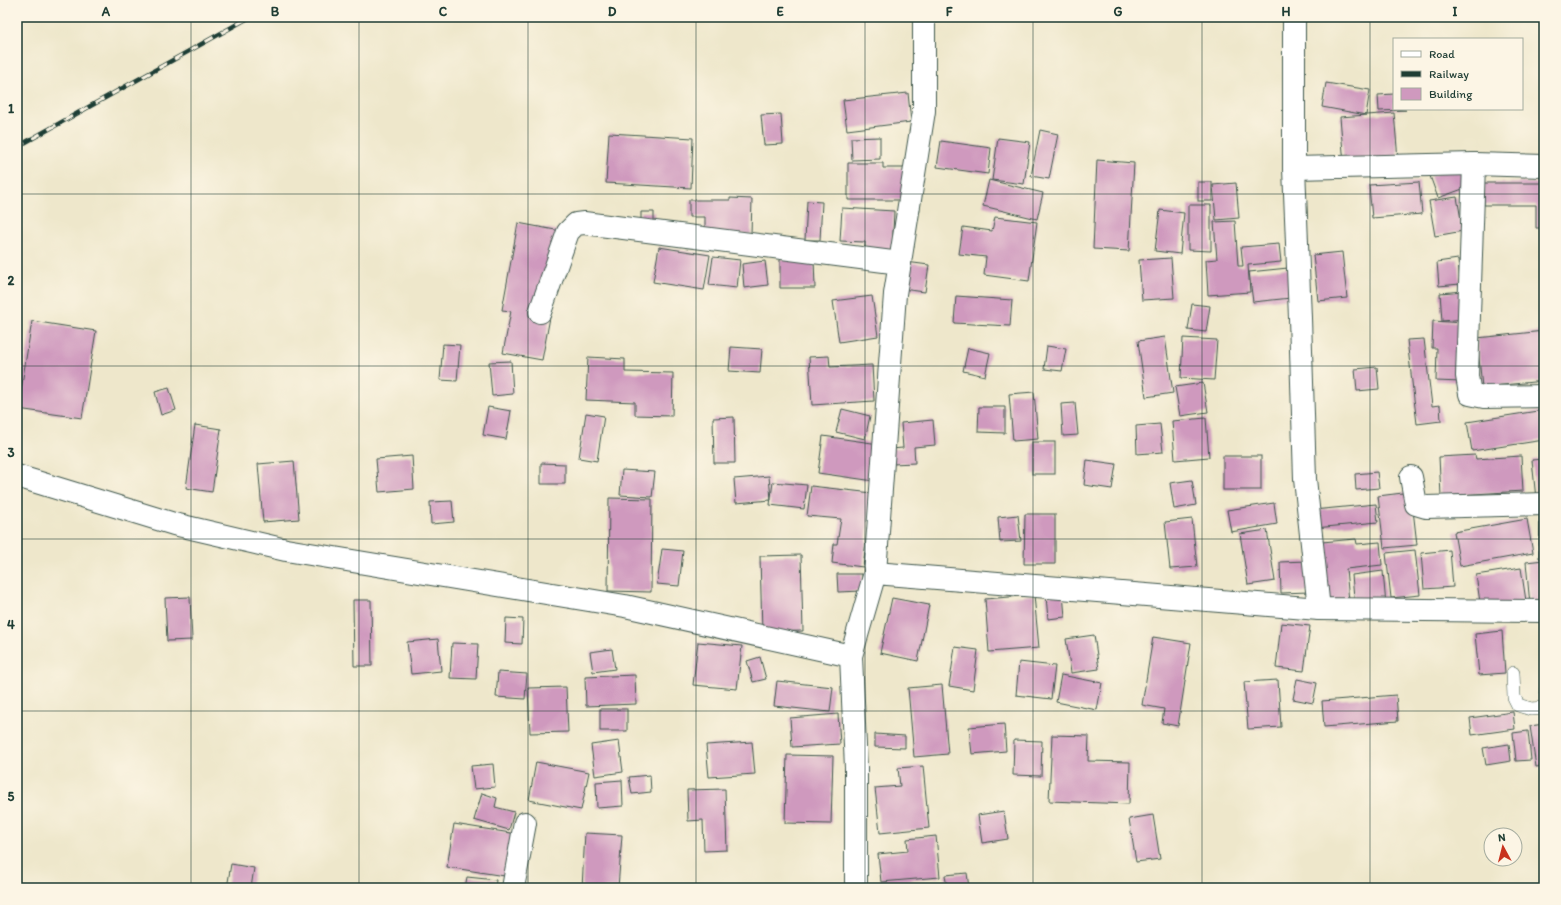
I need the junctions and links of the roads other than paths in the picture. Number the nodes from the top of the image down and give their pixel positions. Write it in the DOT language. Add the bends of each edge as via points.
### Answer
graph roads {
  1 [pos="924,17"];
  2 [pos="1294,17"];
  3 [pos="1474,164"];
  4 [pos="1544,166"];
  5 [pos="1294,168"];
  6 [pos="900,263"];
  7 [pos="540,312"];
  8 [pos="1544,396"];
  9 [pos="17,476"];
  10 [pos="1411,477"];
  11 [pos="1544,504"];
  12 [pos="875,573"];
  13 [pos="1319,609"];
  14 [pos="1544,611"];
  15 [pos="851,656"];
  16 [pos="1513,673"];
  17 [pos="1544,708"];
  18 [pos="525,823"];
  19 [pos="513,888"];
  20 [pos="856,888"];
  1 -- 6 [label="street" via="924,111"];
  2 -- 5 [label="street"];
  3 -- 4 [label="street"];
  3 -- 5 [label="street"];
  3 -- 8 [label="street" via="1467,376 1470,394 1484,397"];
  5 -- 13 [label="street" via="1305,479"];
  6 -- 7 [label="street" via="576,224 568,232"];
  6 -- 12 [label="street" via="895,294"];
  9 -- 15 [label="street" via="174,524 286,550 625,606"];
  10 -- 11 [label="street" via="1414,499 1420,506"];
  12 -- 13 [label="street"];
  12 -- 15 [label="street"];
  13 -- 14 [label="street"];
  15 -- 20 [label="street" via="856,768"];
  16 -- 17 [label="lane" via="1514,697 1518,705 1522,708"];
  18 -- 19 [label="street"];
}
